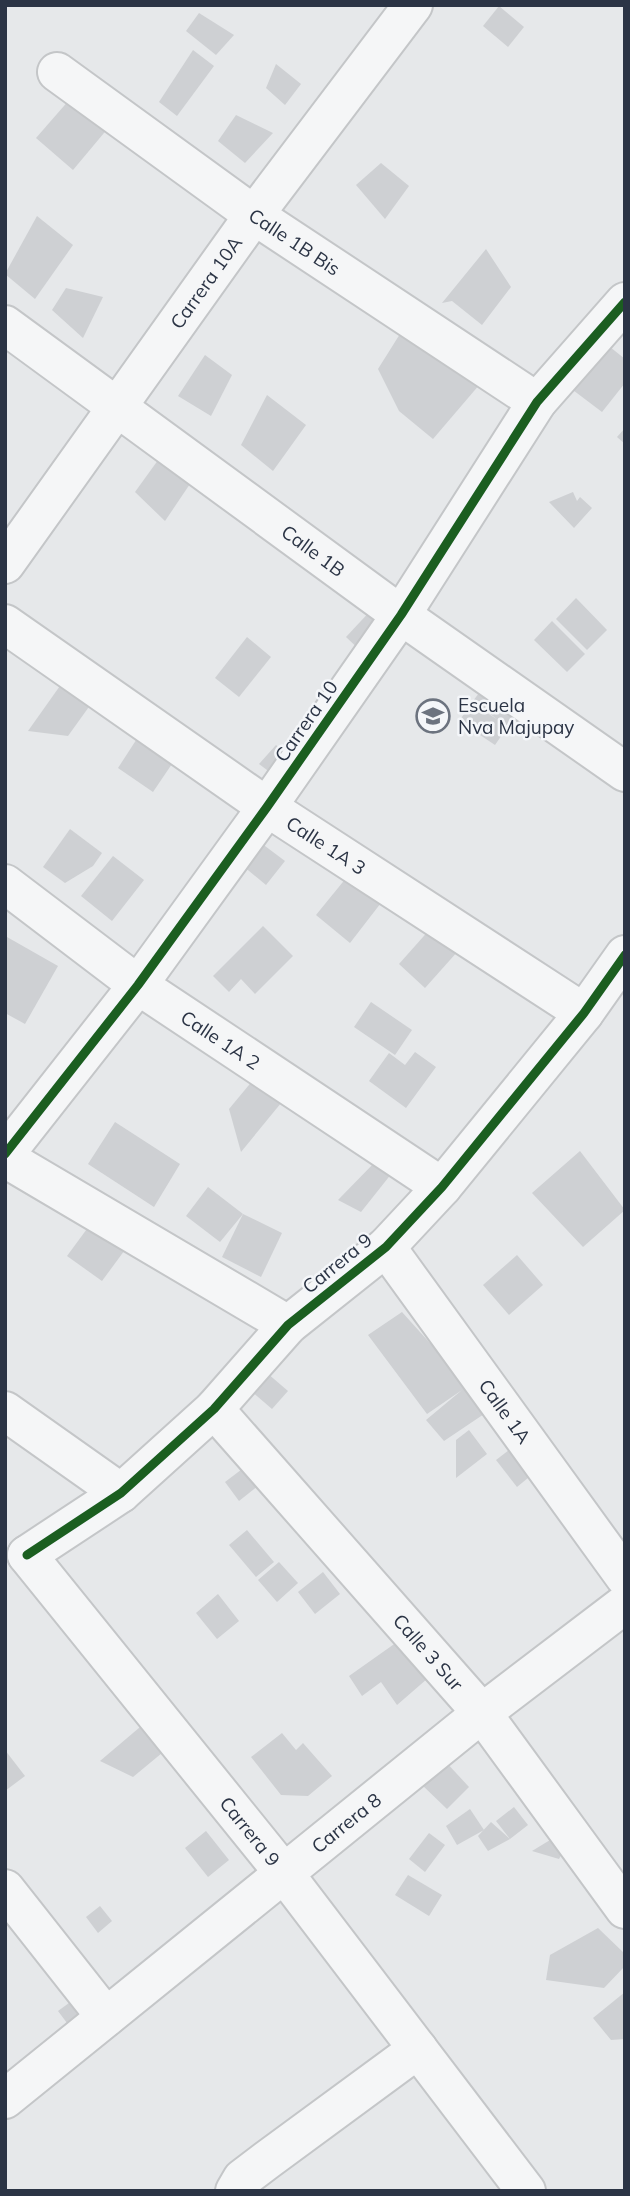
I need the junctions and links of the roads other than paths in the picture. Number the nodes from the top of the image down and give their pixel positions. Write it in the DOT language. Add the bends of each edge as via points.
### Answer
graph roads {
  1 [pos="412,5"];
  2 [pos="57,72"];
  3 [pos="254,215"];
  4 [pos="625,302"];
  5 [pos="5,325"];
  6 [pos="537,402"];
  7 [pos="118,409"];
  8 [pos="5,564"];
  9 [pos="401,615"];
  10 [pos="5,624"];
  11 [pos="625,772"];
  12 [pos="267,807"];
  13 [pos="5,884"];
  14 [pos="625,955"];
  15 [pos="138,985"];
  16 [pos="584,1013"];
  17 [pos="5,1156"];
  18 [pos="442,1187"];
  19 [pos="386,1247"];
  20 [pos="288,1325"];
  21 [pos="214,1409"];
  22 [pos="5,1411"];
  23 [pos="121,1493"];
  24 [pos="16,1553"];
  25 [pos="625,1577"];
  26 [pos="625,1604"];
  27 [pos="482,1713"];
  28 [pos="283,1872"];
  29 [pos="5,1889"];
  30 [pos="625,1909"];
  31 [pos="106,2017"];
  32 [pos="418,2049"];
  33 [pos="5,2099"];
  34 [pos="235,2191"];
  35 [pos="527,2191"];
  1 -- 3 [label="street, Carrera 10A"];
  2 -- 3 [label="street, Calle 1B Bis"];
  3 -- 6 [label="street, Calle 1B Bis"];
  3 -- 7 [label="street, Carrera 10A"];
  4 -- 6 [label="street, Carrera 10"];
  5 -- 7 [label="street, Calle 1B"];
  6 -- 9 [label="street, Carrera 10"];
  7 -- 8 [label="street, Carrera 10A"];
  7 -- 9 [label="street, Calle 1B"];
  9 -- 11 [label="street, Calle 1B"];
  9 -- 12 [label="street, Carrera 10"];
  10 -- 12 [label="street, Calle 1A 3"];
  12 -- 15 [label="street, Carrera 10"];
  12 -- 16 [label="street, Calle 1A 3"];
  13 -- 15 [label="street, Calle 1A 2"];
  14 -- 16 [label="street, Carrera 9"];
  15 -- 17 [label="street, Carrera 10"];
  15 -- 18 [label="street, Calle 1A 2"];
  16 -- 18 [label="street, Carrera 9"];
  17 -- 20 [label="street"];
  18 -- 19 [label="street, Carrera 9"];
  19 -- 20 [label="street, Carrera 9"];
  19 -- 25 [label="street, Calle 1A"];
  20 -- 21 [label="street, Carrera 9"];
  21 -- 23 [label="street, Carrera 9"];
  21 -- 27 [label="street, Calle 3 Sur"];
  22 -- 23 [label="street"];
  23 -- 24 [label="street, Carrera 9"];
  24 -- 28 [label="street, Carrera 9"];
  26 -- 27 [label="street, Carrera 8"];
  27 -- 28 [label="street, Carrera 8"];
  27 -- 30 [label="street, Calle 3 Sur"];
  28 -- 31 [label="street, Carrera 8"];
  28 -- 32 [label="street, Carrera 9"];
  29 -- 31 [label="street"];
  31 -- 33 [label="street, Carrera 8"];
  32 -- 34 [label="street" via="242,2179"];
  32 -- 35 [label="street, Carrera 9"];
}
